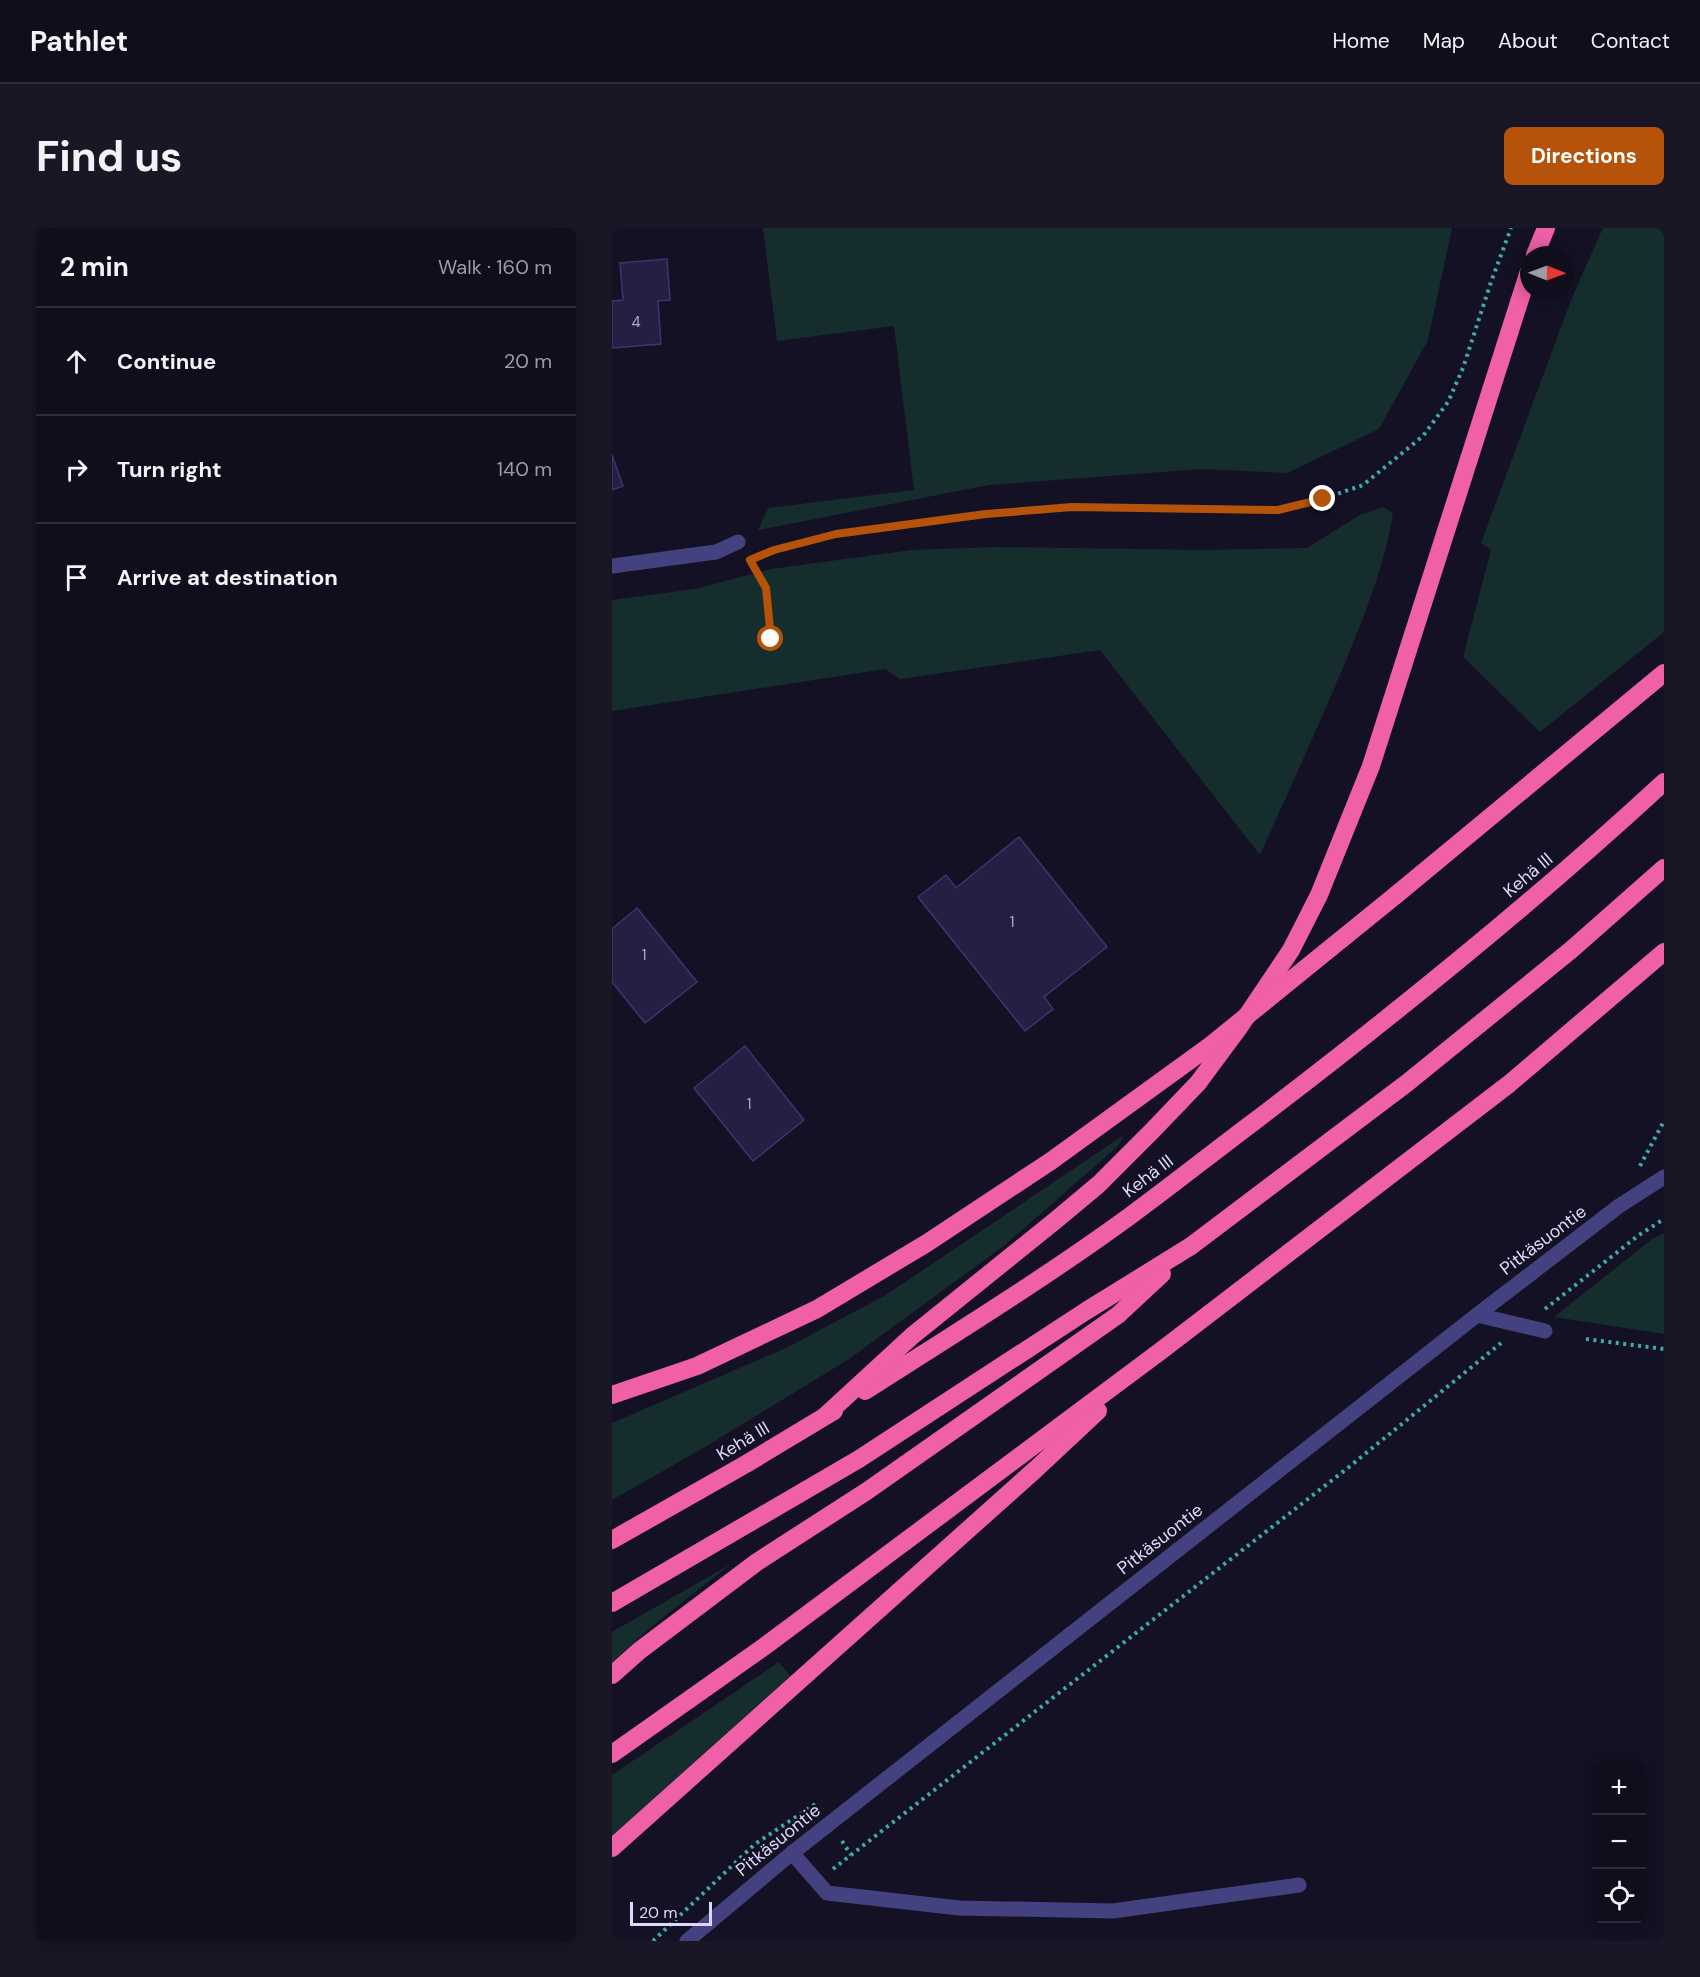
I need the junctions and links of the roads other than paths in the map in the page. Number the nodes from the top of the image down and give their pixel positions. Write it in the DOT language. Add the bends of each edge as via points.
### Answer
graph roads {
  1 [pos="1546,228"];
  2 [pos="1539,246"];
  3 [pos="1520,299"];
  4 [pos="738,543"];
  5 [pos="612,566"];
  6 [pos="1664,673"];
  7 [pos="1664,782"];
  8 [pos="1664,868"];
  9 [pos="1664,952"];
  10 [pos="1664,1177"];
  11 [pos="1191,1246"];
  12 [pos="1477,1315"];
  13 [pos="1545,1331"];
  14 [pos="1162,1350"];
  15 [pos="612,1395"];
  16 [pos="825,1416"];
  17 [pos="612,1540"];
  18 [pos="612,1603"];
  19 [pos="612,1675"];
  20 [pos="612,1754"];
  21 [pos="612,1848"];
  22 [pos="792,1853"];
  23 [pos="1299,1885"];
  24 [pos="687,1941"];
  1 -- 2 [label="highway"];
  3 -- 16 [label="highway" via="1371,766 1319,895 1292,950 1198,1083 1099,1184 912,1336"];
  4 -- 5 [label="street" via="716,552"];
  6 -- 15 [label="highway, bridge" via="1211,1045 1051,1161 927,1243 817,1309 697,1366"];
  7 -- 16 [label="highway, Kehä III" via="1546,888 1363,1038 1130,1216 959,1332"];
  8 -- 11 [label="highway" via="1571,950 1407,1083"];
  9 -- 14 [label="highway" via="1509,1084"];
  10 -- 12 [label="street, Pitkäsuontie" via="1619,1206"];
  11 -- 18 [label="highway" via="859,1459"];
  11 -- 19 [label="highway" via="1118,1315 867,1491 757,1562"];
  12 -- 13 [label="street"];
  12 -- 22 [label="street, Pitkäsuontie"];
  14 -- 20 [label="highway" via="765,1646"];
  14 -- 21 [label="highway" via="1036,1469"];
  16 -- 17 [label="highway, Kehä III"];
  22 -- 23 [label="street" via="827,1893 959,1908 1113,1911"];
  22 -- 24 [label="street, Pitkäsuontie"];
}
